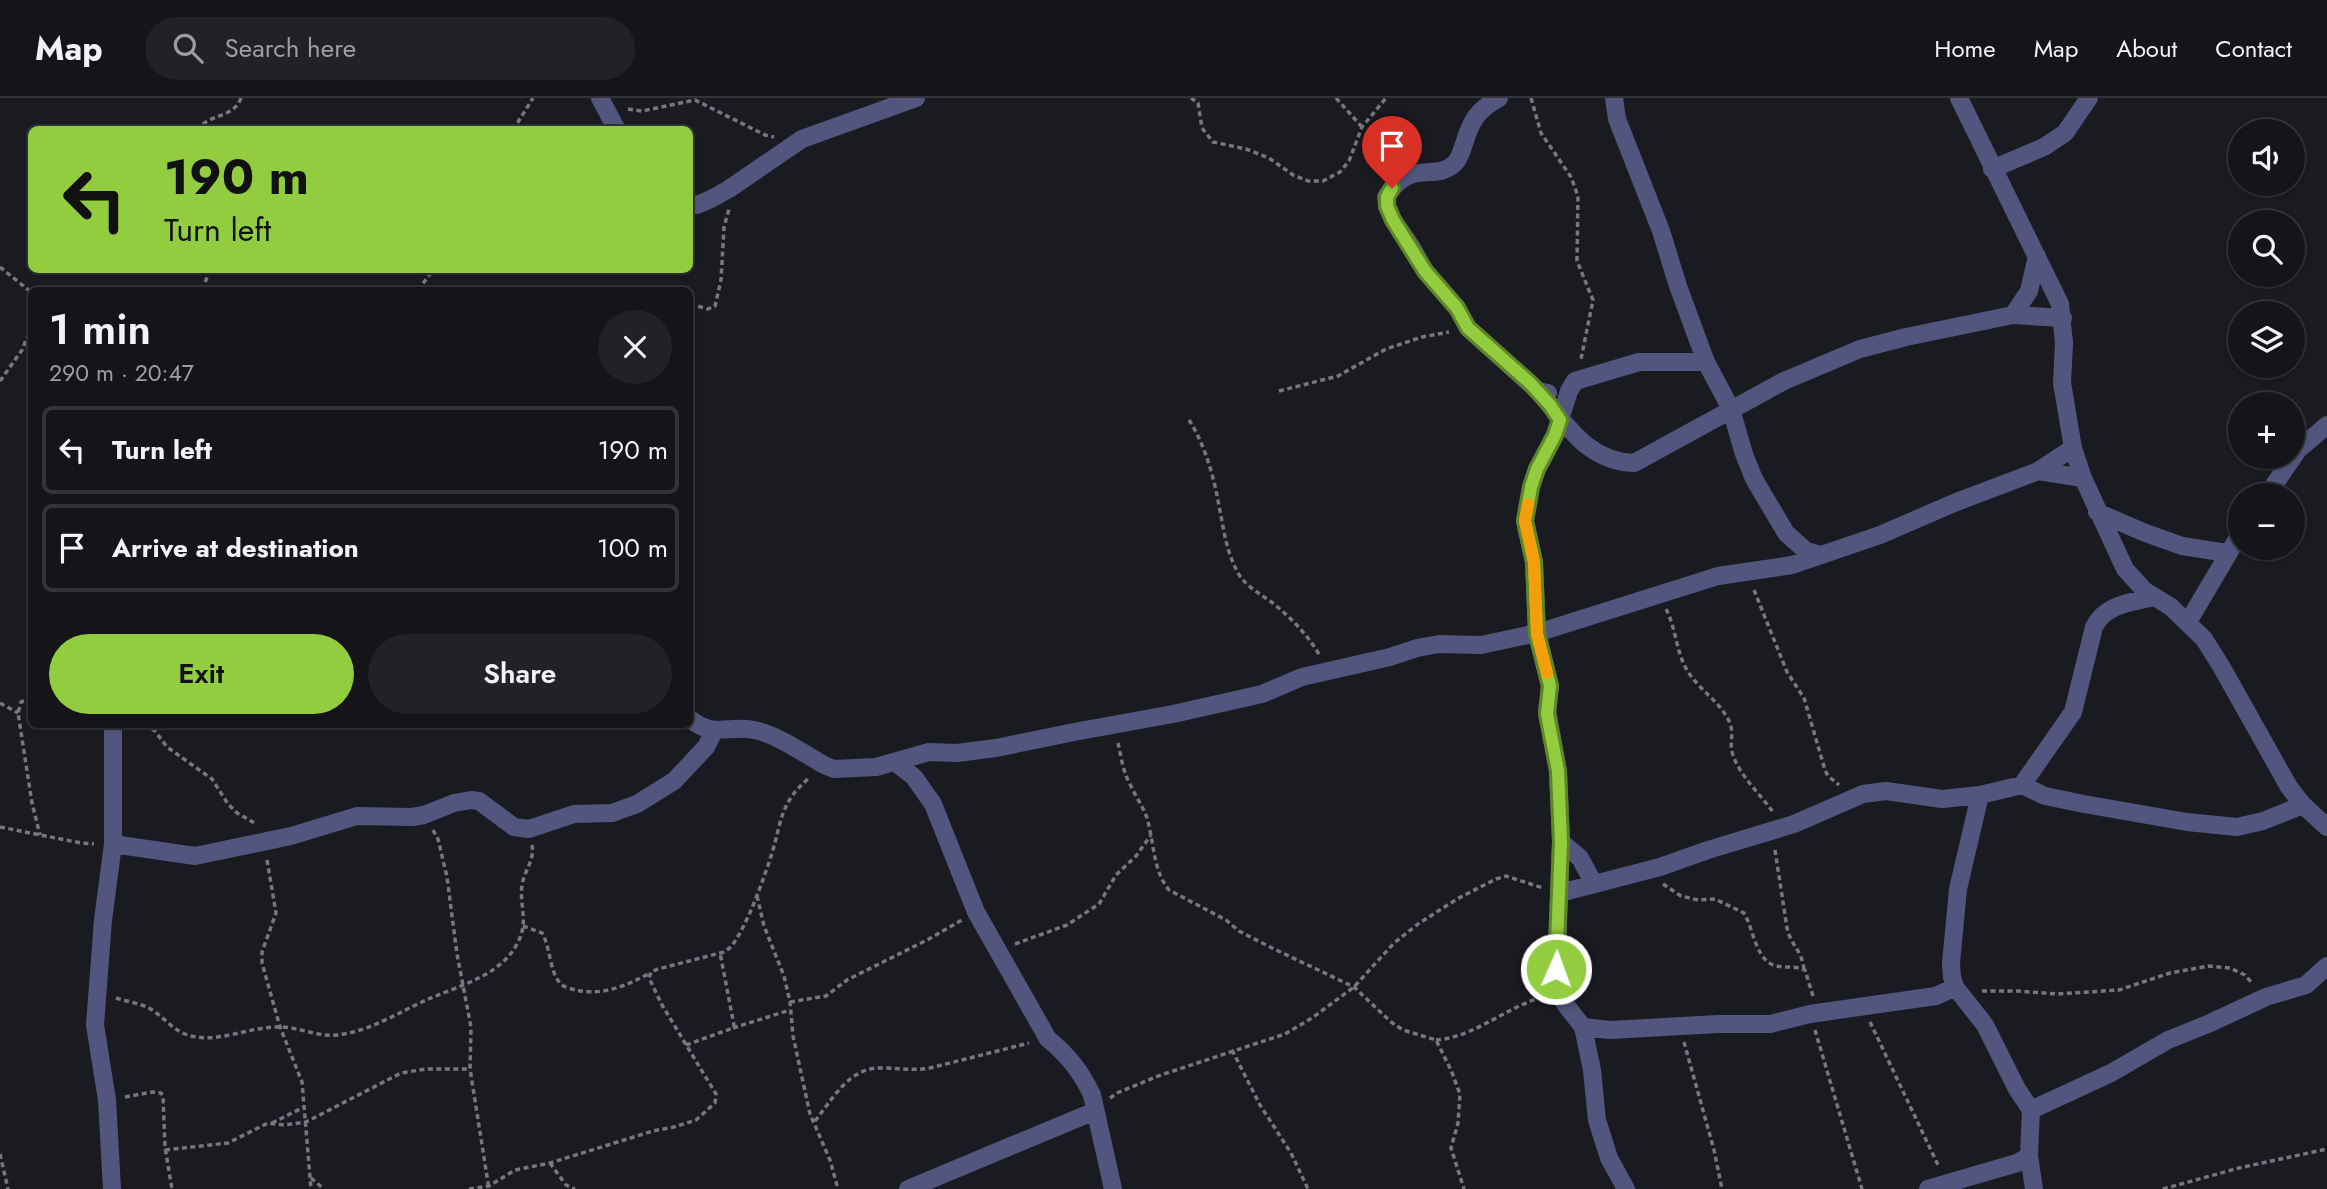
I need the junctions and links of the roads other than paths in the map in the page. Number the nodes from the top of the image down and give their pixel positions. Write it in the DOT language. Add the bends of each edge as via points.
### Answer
graph roads {
  1 [pos="916,98"];
  2 [pos="1499,98"];
  3 [pos="1614,98"];
  4 [pos="1959,98"];
  5 [pos="2089,98"];
  6 [pos="602,102"];
  7 [pos="615,126"];
  8 [pos="1993,169"];
  9 [pos="693,204"];
  10 [pos="2037,256"];
  11 [pos="2013,315"];
  12 [pos="2063,318"];
  13 [pos="1706,362"];
  14 [pos="1572,386"];
  15 [pos="1538,391"];
  16 [pos="1731,410"];
  17 [pos="1560,420"];
  18 [pos="2327,425"];
  19 [pos="2073,448"];
  20 [pos="2038,471"];
  21 [pos="2083,478"];
  22 [pos="2275,483"];
  23 [pos="2097,512"];
  24 [pos="2227,553"];
  25 [pos="1820,555"];
  26 [pos="2155,597"];
  27 [pos="2188,622"];
  28 [pos="1537,634"];
  29 [pos="693,722"];
  30 [pos="113,728"];
  31 [pos="714,731"];
  32 [pos="896,763"];
  33 [pos="2022,785"];
  34 [pos="1980,795"];
  35 [pos="2303,805"];
  36 [pos="2327,827"];
  37 [pos="1561,842"];
  38 [pos="114,844"];
  39 [pos="1594,884"];
  40 [pos="1560,893"];
  41 [pos="2327,966"];
  42 [pos="1958,990"];
  43 [pos="1583,1027"];
  44 [pos="2031,1110"];
  45 [pos="1095,1111"];
  46 [pos="2029,1156"];
  47 [pos="112,1189"];
  48 [pos="908,1189"];
  49 [pos="1114,1189"];
  50 [pos="1626,1189"];
  51 [pos="1928,1189"];
  52 [pos="2034,1189"];
  1 -- 9 [label="street" via="797,143 729,189"];
  2 -- 15 [label="street" via="1470,124 1457,162 1445,171 1404,176 1392,188 1387,206 1431,279 1468,328"];
  3 -- 13 [label="street" via="1617,119"];
  4 -- 8 [label="street"];
  5 -- 8 [label="street" via="2065,133"];
  6 -- 7 [label="street"];
  8 -- 10 [label="street"];
  10 -- 11 [label="street" via="2029,291"];
  10 -- 12 [label="street"];
  11 -- 12 [label="street"];
  11 -- 16 [label="street" via="1860,349 1784,381"];
  12 -- 19 [label="street" via="2062,383"];
  13 -- 14 [label="street" via="1639,362"];
  13 -- 16 [label="street"];
  14 -- 15 [label="street" via="1549,393"];
  14 -- 17 [label="street"];
  15 -- 17 [label="street"];
  16 -- 17 [label="street" via="1634,463 1614,462 1597,454"];
  16 -- 25 [label="street" via="1754,479 1786,533 1806,551"];
  17 -- 28 [label="street" via="1537,469 1525,521 1534,562"];
  18 -- 22 [label="street" via="2298,450"];
  19 -- 20 [label="street"];
  19 -- 21 [label="street"];
  20 -- 21 [label="street"];
  20 -- 25 [label="street"];
  21 -- 23 [label="street"];
  23 -- 24 [label="street" via="2182,546"];
  23 -- 26 [label="street" via="2124,569"];
  24 -- 27 [label="street"];
  25 -- 28 [label="street" via="1793,565 1718,576"];
  26 -- 27 [label="street"];
  26 -- 33 [label="street" via="2125,603 2099,616 2073,712"];
  27 -- 35 [label="street" via="2221,666"];
  28 -- 32 [label="street" via="1481,645 1427,646 1302,677 1262,694 1173,714 996,748 929,752"];
  28 -- 37 [label="street" via="1550,686 1547,710 1558,771"];
  29 -- 31 [label="street"];
  30 -- 38 [label="street"];
  31 -- 32 [label="street" via="759,731 835,769"];
  31 -- 38 [label="street" via="706,747 674,781 637,804 612,813 574,814 530,829 514,827 476,801 454,803 424,815 357,816 291,836 262,834 195,856"];
  32 -- 45 [label="street" via="914,777 933,804 976,912 1048,1039 1086,1081"];
  33 -- 34 [label="street"];
  33 -- 35 [label="street" via="2045,796 2214,826 2251,824"];
  34 -- 39 [label="street" via="1942,799 1886,791 1858,796 1778,829"];
  34 -- 42 [label="street" via="1958,889 1951,963"];
  35 -- 36 [label="street"];
  37 -- 39 [label="street" via="1580,858"];
  37 -- 40 [label="street"];
  38 -- 47 [label="street" via="95,1026 107,1100"];
  39 -- 40 [label="street"];
  40 -- 43 [label="street" via="1556,982"];
  41 -- 44 [label="street" via="2306,985 2266,997 2168,1040"];
  42 -- 43 [label="street" via="1770,1024"];
  42 -- 44 [label="street" via="1984,1025"];
  43 -- 50 [label="street" via="1597,1120 1609,1158"];
  44 -- 46 [label="street"];
  45 -- 48 [label="street"];
  45 -- 49 [label="street"];
  46 -- 51 [label="street"];
  46 -- 52 [label="street"];
}
